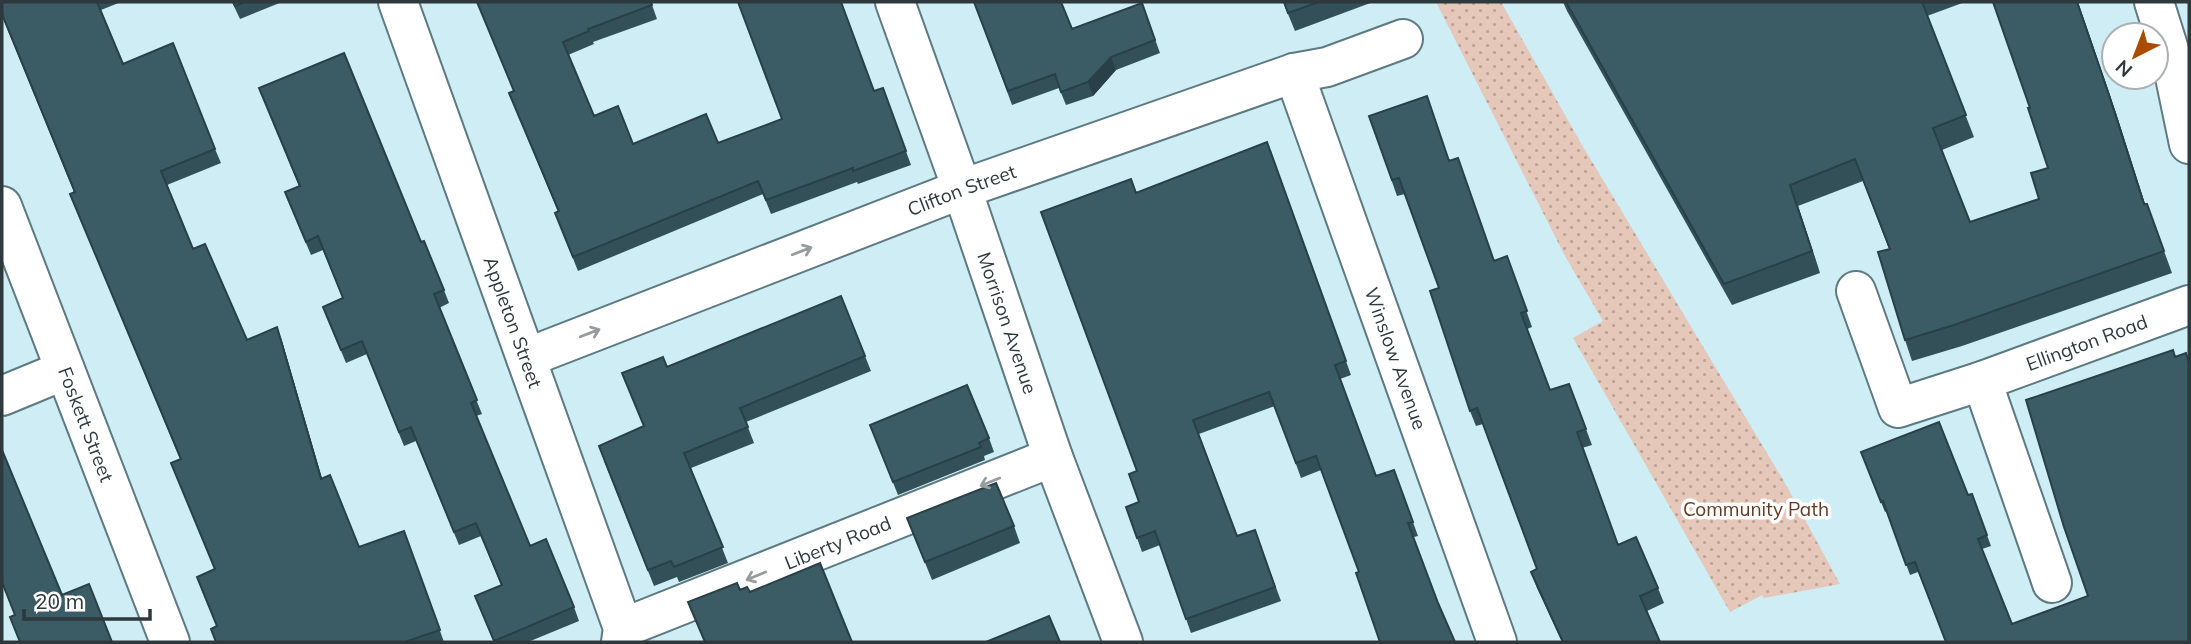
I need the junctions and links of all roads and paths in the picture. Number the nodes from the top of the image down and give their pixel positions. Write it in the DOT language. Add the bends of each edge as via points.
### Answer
graph roads {
  1 [pos="398,2"];
  2 [pos="895,2"];
  3 [pos="2154,2"];
  4 [pos="2160,21"];
  5 [pos="1403,39"];
  6 [pos="2170,53"];
  7 [pos="1294,73"];
  8 [pos="2189,97"];
  9 [pos="2189,144"];
  10 [pos="962,189"];
  11 [pos="2,206"];
  12 [pos="1856,291"];
  13 [pos="2189,304"];
  14 [pos="526,358"];
  15 [pos="65,370"];
  16 [pos="1982,381"];
  17 [pos="2,396"];
  18 [pos="1053,457"];
  19 [pos="2052,583"];
  20 [pos="622,635"];
  21 [pos="170,642"];
  22 [pos="1123,642"];
  23 [pos="1497,642"];
  1 -- 14 [label="street, Appleton Street"];
  2 -- 10 [label="street, Morrison Avenue"];
  3 -- 4 [label="street"];
  5 -- 7 [label="street, Clifton Street" via="1327,67"];
  6 -- 8 [label="street"];
  6 -- 9 [label="street"];
  7 -- 10 [label="street, Clifton Street"];
  7 -- 23 [label="street, Winslow Avenue"];
  14 -- 10 [label="street, Clifton Street, one-way"];
  10 -- 18 [label="street, Morrison Avenue"];
  11 -- 15 [label="street, Foskett Street"];
  12 -- 16 [label="street, Ellington Road" via="1898,408"];
  13 -- 16 [label="street, Ellington Road"];
  14 -- 20 [label="street, Appleton Street"];
  15 -- 17 [label="street"];
  15 -- 21 [label="street, Foskett Street"];
  16 -- 19 [label="street"];
  18 -- 20 [label="street, Liberty Road, one-way"];
  18 -- 22 [label="street, Morrison Avenue"];
}
